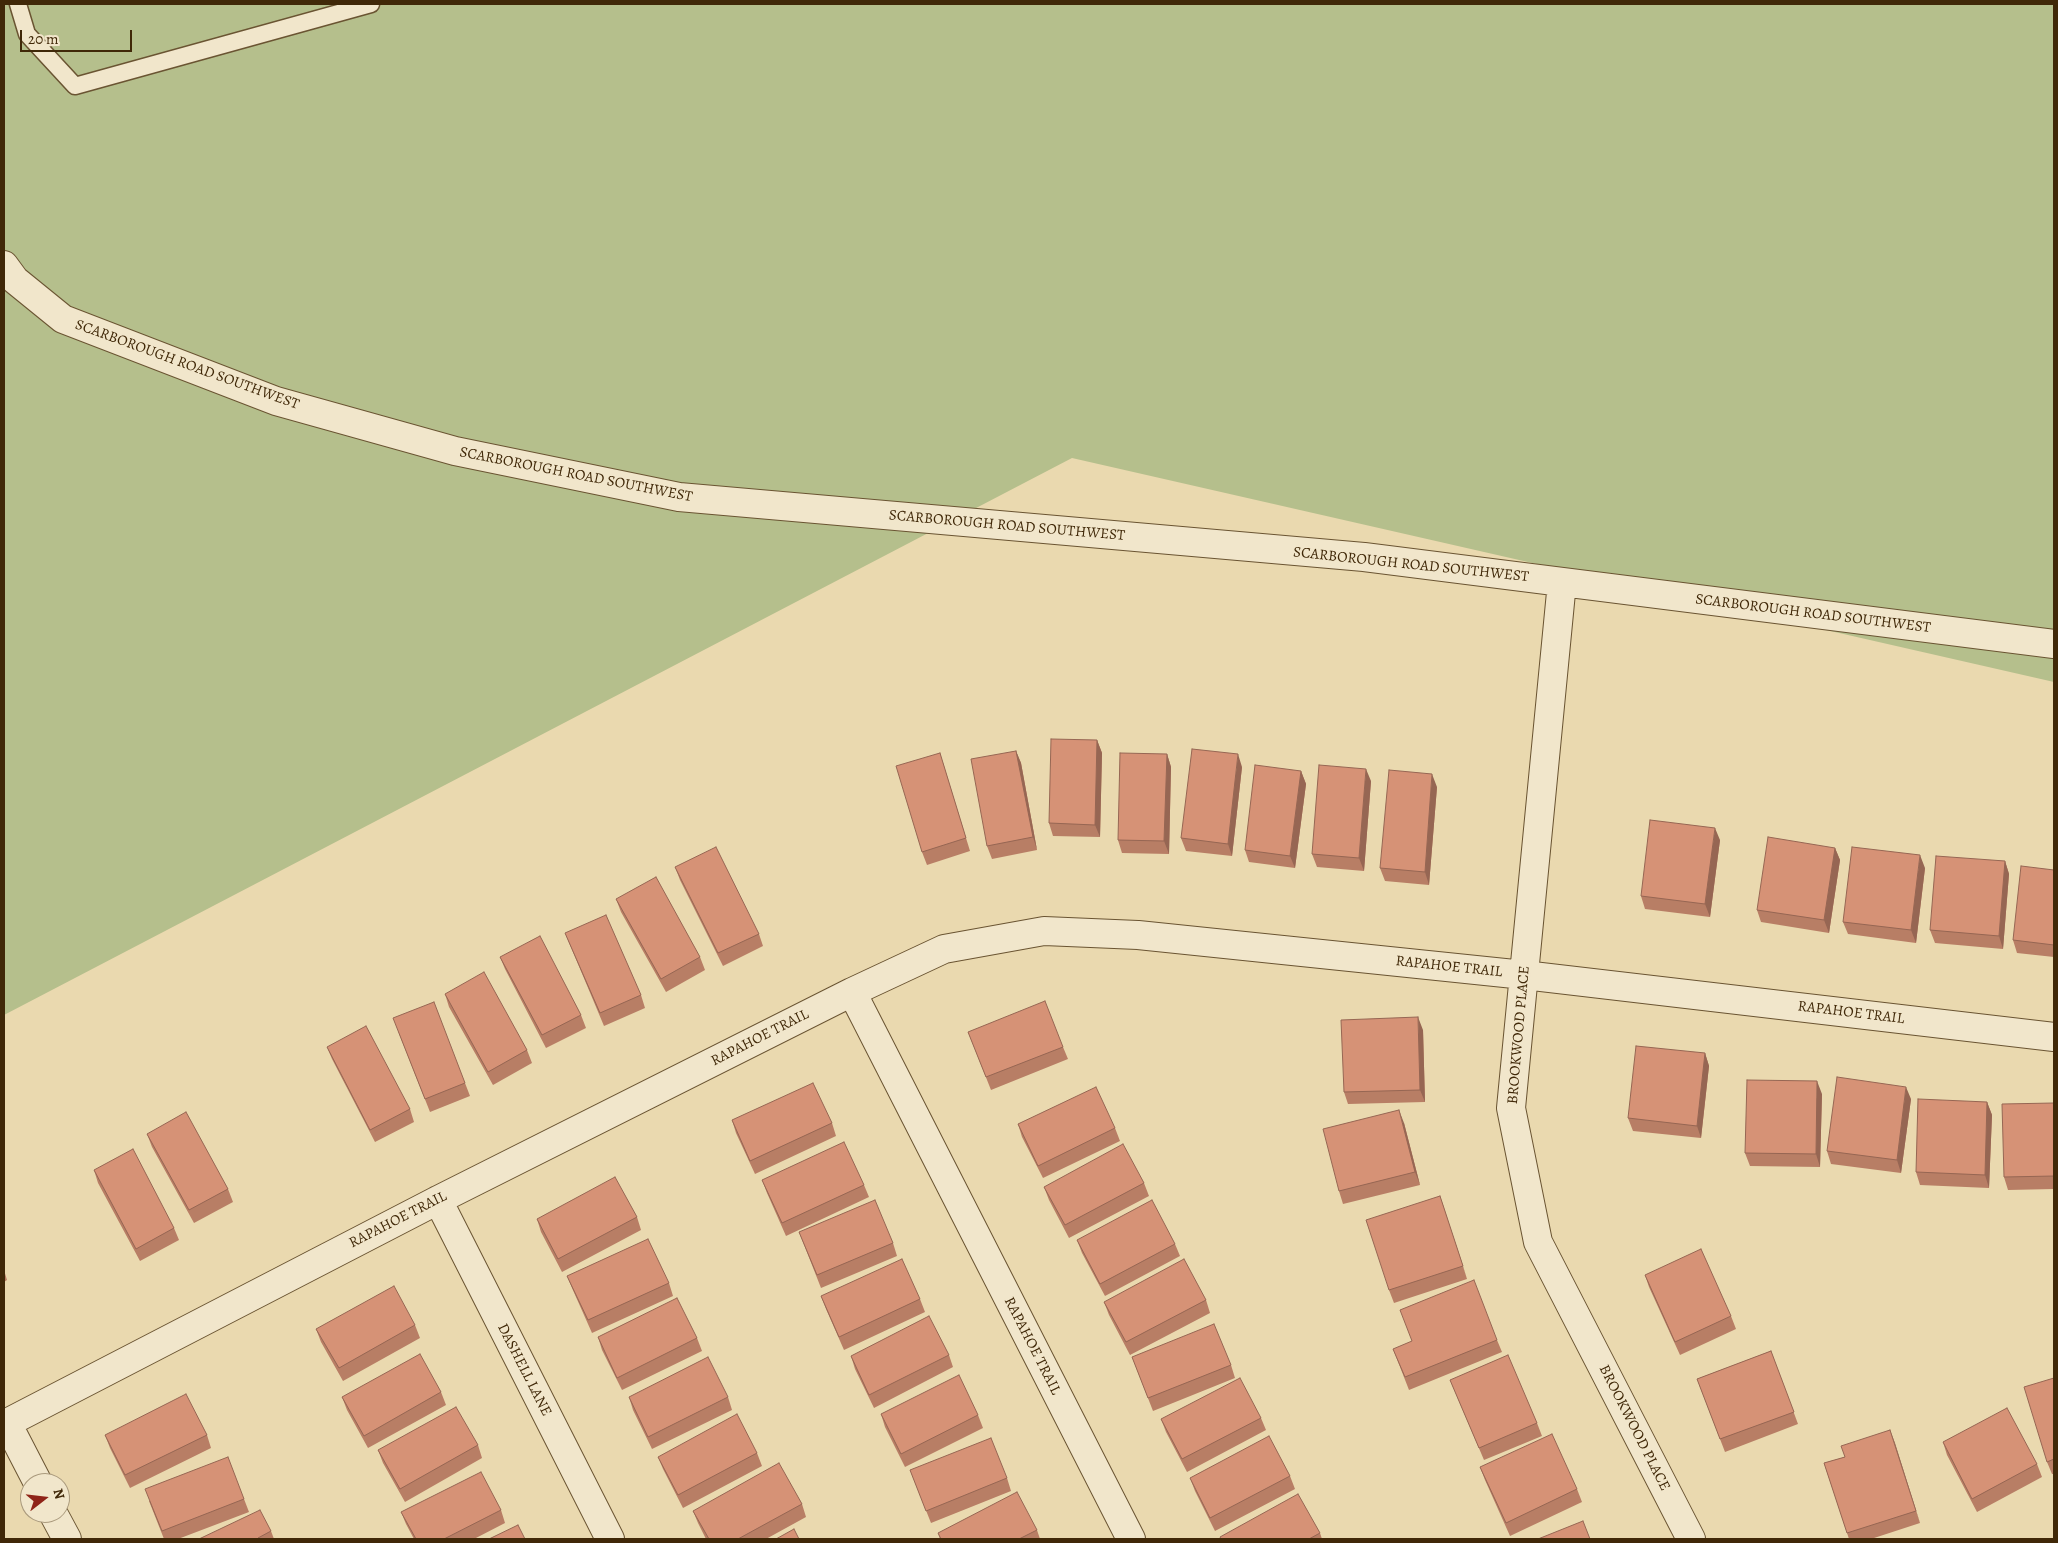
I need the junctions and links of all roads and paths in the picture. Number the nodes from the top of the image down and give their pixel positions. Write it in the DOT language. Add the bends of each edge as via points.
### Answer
graph roads {
  1 [pos="18,4"];
  2 [pos="371,4"];
  3 [pos="4,265"];
  4 [pos="1562,582"];
  5 [pos="2054,644"];
  6 [pos="1524,975"];
  7 [pos="852,992"];
  8 [pos="2054,1037"];
  9 [pos="438,1200"];
  10 [pos="33,1473"];
  11 [pos="58,1523"];
  12 [pos="67,1539"];
  13 [pos="610,1539"];
  14 [pos="1131,1539"];
  15 [pos="1691,1539"];
  1 -- 2 [label="lane" via="27,34 75,86"];
  3 -- 4 [label="street, SCARBOROUGH ROAD SOUTHWEST" via="15,280 63,319 276,401 455,451 679,497 1364,558"];
  4 -- 5 [label="street, SCARBOROUGH ROAD SOUTHWEST"];
  4 -- 6 [label="street, BROOKWOOD PLACE"];
  6 -- 7 [label="street, RAPAHOE TRAIL" via="1138,935 1044,931 944,950"];
  6 -- 8 [label="street, RAPAHOE TRAIL"];
  6 -- 15 [label="street, BROOKWOOD PLACE" via="1511,1108 1538,1242"];
  7 -- 9 [label="street, RAPAHOE TRAIL"];
  7 -- 14 [label="street, RAPAHOE TRAIL"];
  9 -- 10 [label="street, RAPAHOE TRAIL" via="7,1423"];
  9 -- 13 [label="street, DASHELL LANE"];
  11 -- 12 [label="street"];
}
